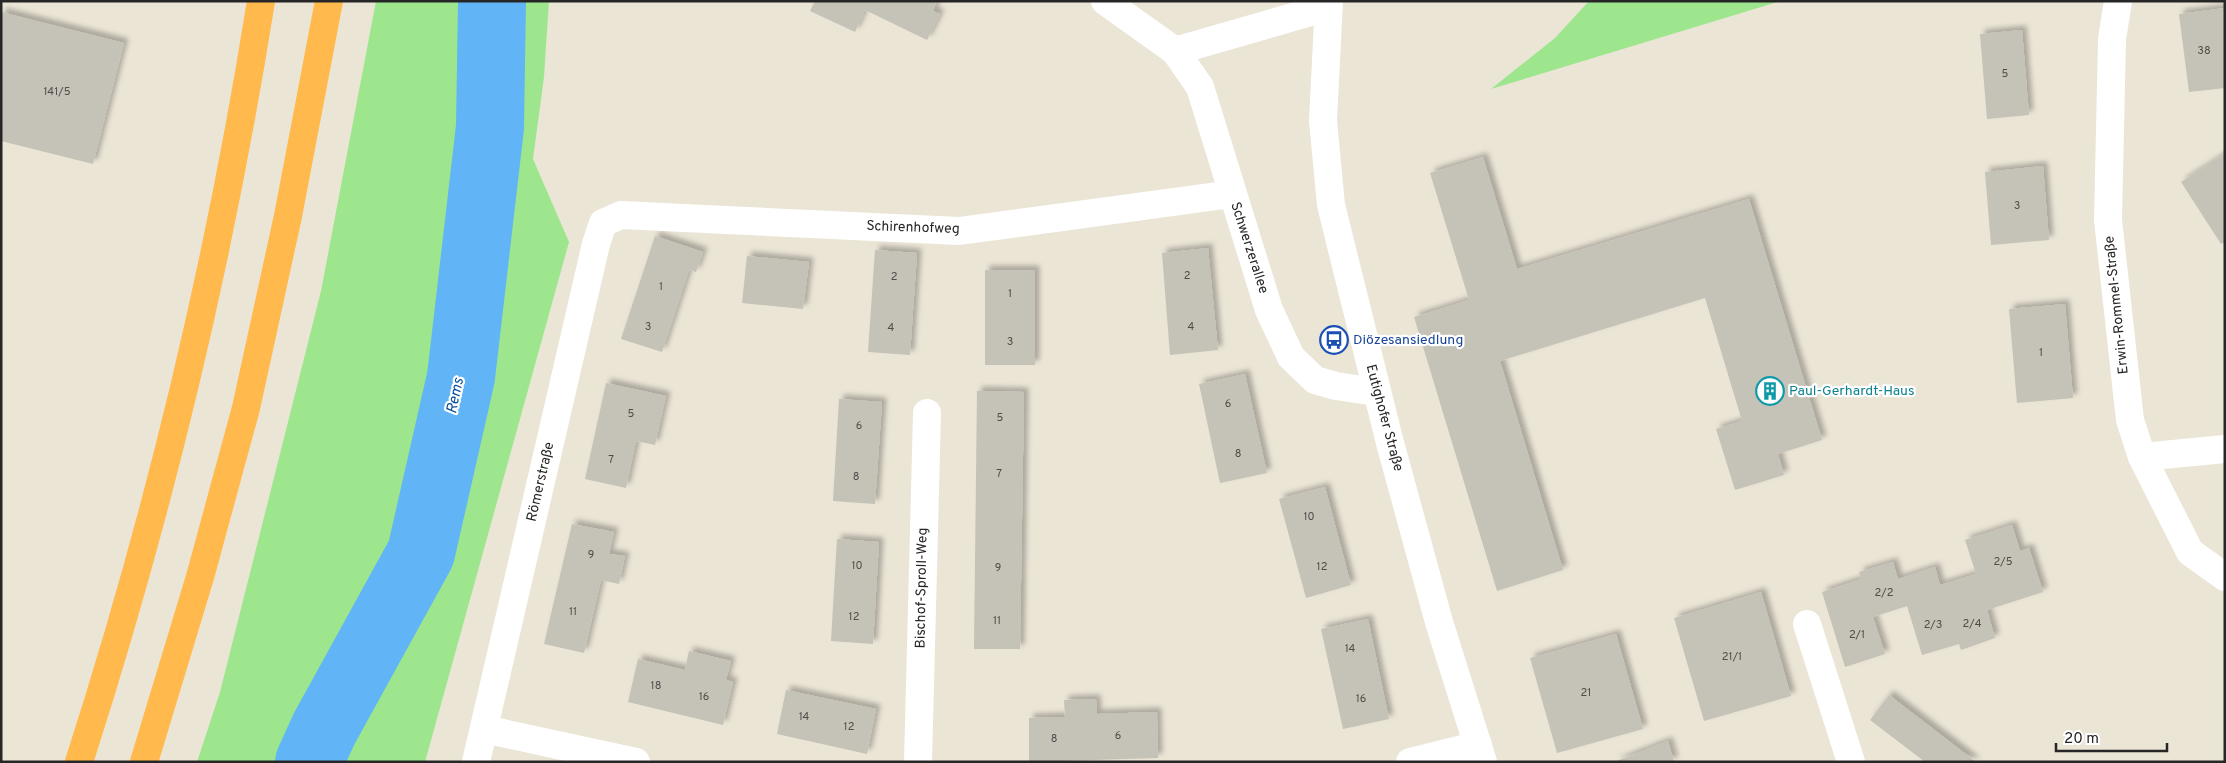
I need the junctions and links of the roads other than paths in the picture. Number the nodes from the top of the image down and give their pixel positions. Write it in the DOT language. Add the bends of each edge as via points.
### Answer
graph roads {
  1 [pos="261,1"];
  2 [pos="328,1"];
  3 [pos="1105,1"];
  4 [pos="2118,1"];
  5 [pos="1329,4"];
  6 [pos="1175,51"];
  7 [pos="1232,194"];
  8 [pos="621,215"];
  9 [pos="1376,392"];
  10 [pos="927,413"];
  11 [pos="2225,449"];
  12 [pos="2142,457"];
  13 [pos="2225,577"];
  14 [pos="1807,624"];
  15 [pos="484,729"];
  16 [pos="1480,753"];
  17 [pos="79,762"];
  18 [pos="144,762"];
  19 [pos="476,762"];
  20 [pos="636,762"];
  21 [pos="918,762"];
  22 [pos="1410,762"];
  23 [pos="1851,762"];
  1 -- 17 [label="highway" via="230,185 181,404 137,570"];
  2 -- 18 [label="highway" via="288,216 246,408"];
  3 -- 6 [label="street, Schwerzerallee"];
  4 -- 12 [label="street, Erwin-Rommel-Straße" via="2112,39 2108,220 2130,420"];
  5 -- 6 [label="street"];
  5 -- 9 [label="street, Eutighofer Straße" via="1323,122 1331,205"];
  6 -- 7 [label="street, Schwerzerallee" via="1200,87"];
  7 -- 8 [label="street, Schirenhofweg" via="959,231"];
  7 -- 9 [label="street, Schwerzerallee" via="1269,310 1291,357 1315,380"];
  8 -- 15 [label="street, Römerstraße" via="603,223 596,244"];
  9 -- 16 [label="street, Eutighofer Straße" via="1439,622"];
  10 -- 21 [label="street, Bischof-Sproll-Weg"];
  11 -- 12 [label="street"];
  12 -- 13 [label="street, Erwin-Rommel-Straße" via="2190,552"];
  14 -- 23 [label="street"];
  15 -- 19 [label="street, Römerstraße"];
  15 -- 20 [label="street"];
  16 -- 22 [label="street"];
}
